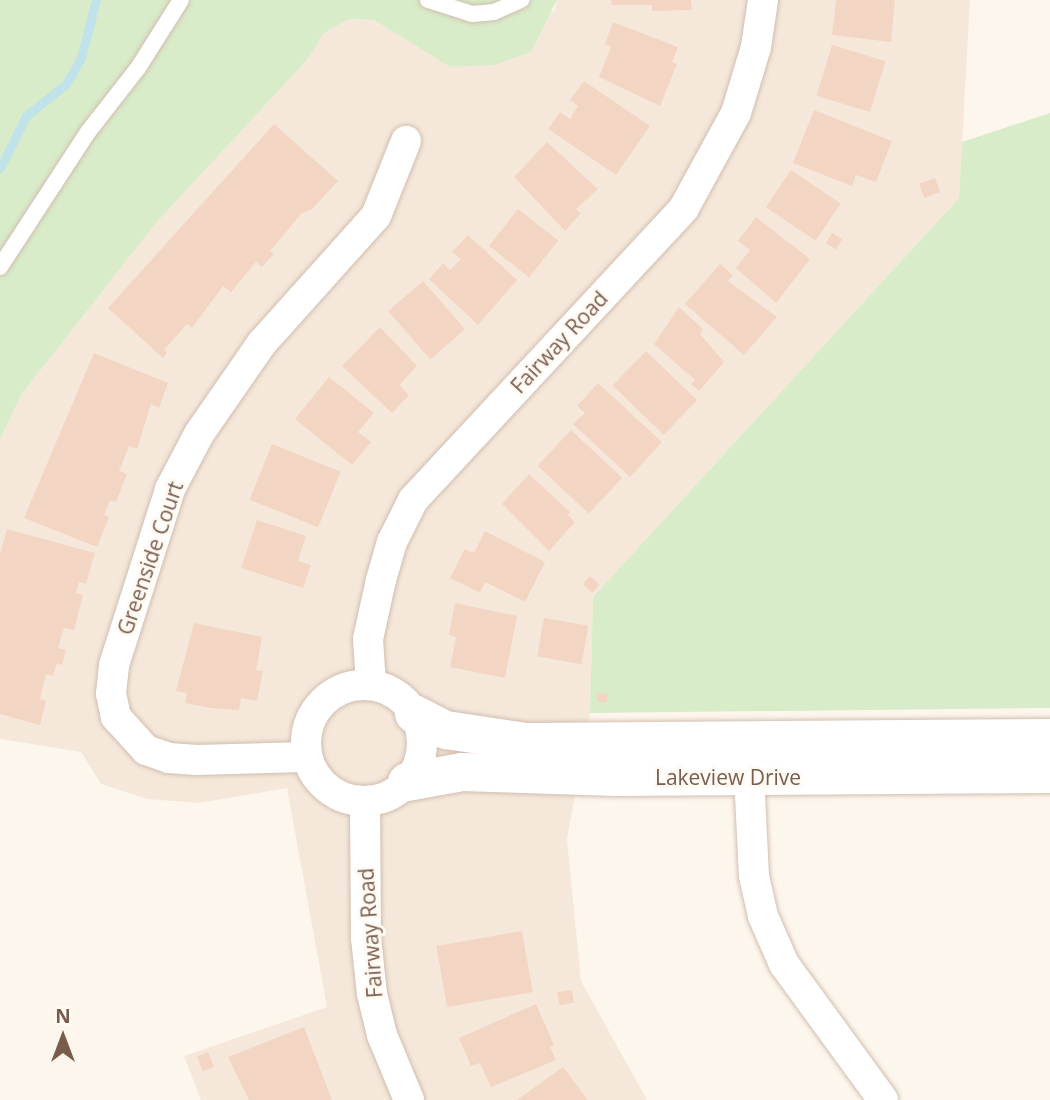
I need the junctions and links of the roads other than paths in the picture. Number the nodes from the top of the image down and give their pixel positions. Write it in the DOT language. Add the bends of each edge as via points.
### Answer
graph roads {
  1 [pos="181,0"];
  2 [pos="428,0"];
  3 [pos="521,0"];
  4 [pos="763,0"];
  5 [pos="406,141"];
  6 [pos="0,267"];
  7 [pos="371,685"];
  8 [pos="414,714"];
  9 [pos="1050,738"];
  10 [pos="305,757"];
  11 [pos="748,760"];
  12 [pos="1050,774"];
  13 [pos="407,782"];
  14 [pos="365,801"];
  15 [pos="409,1100"];
  16 [pos="883,1100"];
  1 -- 6 [label="lane"];
  2 -- 3 [label="lane" via="472,14 494,12"];
  4 -- 7 [label="street, Fairway Road" via="756,47 736,113 684,208 413,500 392,542 381,580 369,639"];
  5 -- 10 [label="street, Greenside Court" via="376,216 262,344 199,434 170,489 114,665 111,694 116,717 130,738 146,750 187,760"];
  7 -- 8 [label="street" via="388,690"];
  7 -- 10 [label="street" via="337,691 322,702 306,733"];
  8 -- 11 [label="street, Lakeview Drive" via="446,730 526,742"];
  8 -- 13 [label="street" via="422,748"];
  9 -- 11 [label="street, Lakeview Drive"];
  10 -- 14 [label="street" via="323,784 338,795"];
  11 -- 12 [label="street, Lakeview Drive"];
  11 -- 13 [label="street, Lakeview Drive" via="462,772"];
  11 -- 16 [label="street" via="754,876 763,916 784,964"];
  13 -- 14 [label="street" via="393,794"];
  14 -- 15 [label="street, Fairway Road" via="366,938 372,993 382,1035"];
}
